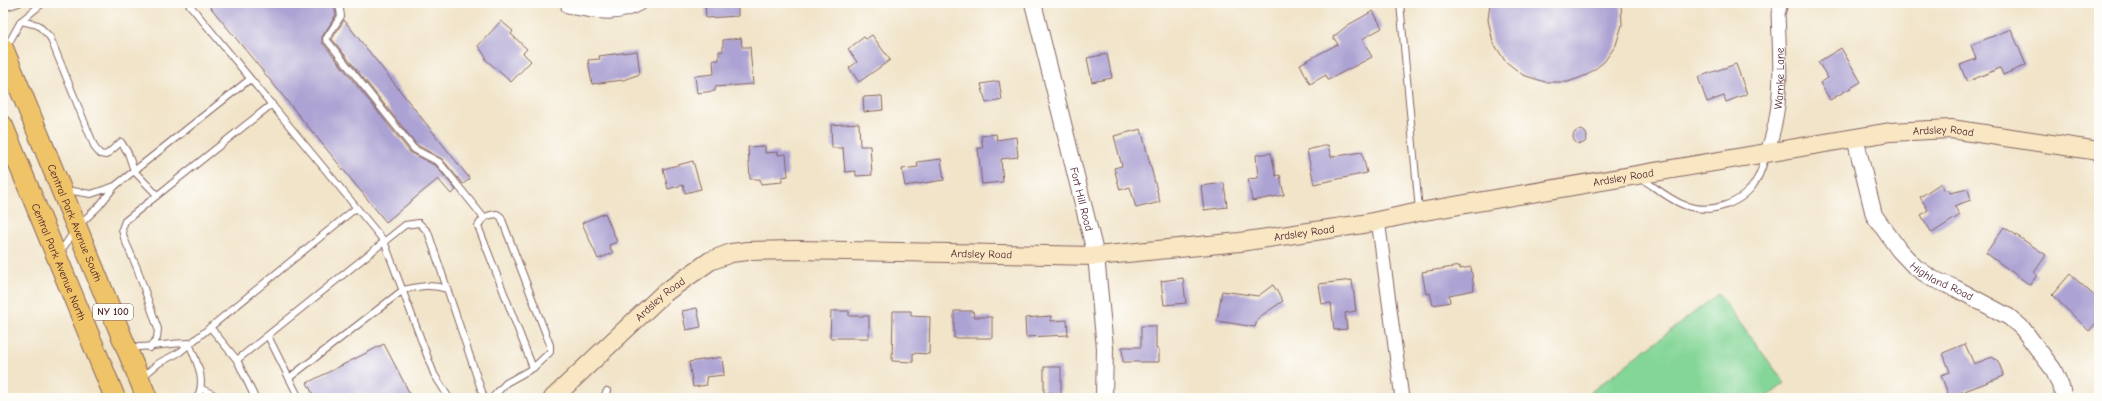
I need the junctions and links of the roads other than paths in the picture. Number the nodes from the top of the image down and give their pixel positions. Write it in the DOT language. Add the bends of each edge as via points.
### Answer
graph roads {
  1 [pos="19,3"];
  2 [pos="43,3"];
  3 [pos="188,3"];
  4 [pos="339,3"];
  5 [pos="641,3"];
  6 [pos="1032,3"];
  7 [pos="1400,3"];
  8 [pos="1780,3"];
  9 [pos="568,6"];
  10 [pos="3,8"];
  11 [pos="21,21"];
  12 [pos="4,49"];
  13 [pos="250,79"];
  14 [pos="272,104"];
  15 [pos="3,126"];
  16 [pos="1855,138"];
  17 [pos="2099,151"];
  18 [pos="1767,152"];
  19 [pos="134,171"];
  20 [pos="1638,175"];
  21 [pos="115,186"];
  22 [pos="62,190"];
  23 [pos="157,195"];
  24 [pos="356,208"];
  25 [pos="1419,212"];
  26 [pos="484,218"];
  27 [pos="1378,220"];
  28 [pos="77,227"];
  29 [pos="384,241"];
  30 [pos="1096,256"];
  31 [pos="57,257"];
  32 [pos="447,289"];
  33 [pos="402,290"];
  34 [pos="210,327"];
  35 [pos="268,336"];
  36 [pos="189,343"];
  37 [pos="127,346"];
  38 [pos="150,348"];
  39 [pos="237,360"];
  40 [pos="533,368"];
  41 [pos="289,378"];
  42 [pos="140,379"];
  43 [pos="202,389"];
  44 [pos="607,391"];
  45 [pos="552,396"];
  46 [pos="115,398"];
  47 [pos="147,398"];
  48 [pos="197,398"];
  49 [pos="221,398"];
  50 [pos="255,398"];
  51 [pos="299,398"];
  52 [pos="449,398"];
  53 [pos="484,398"];
  54 [pos="492,398"];
  55 [pos="603,398"];
  56 [pos="1104,398"];
  57 [pos="1402,398"];
  58 [pos="2064,398"];
  1 -- 10 [label="lane"];
  2 -- 11 [label="lane"];
  3 -- 13 [label="lane"];
  4 -- 26 [label="lane" via="341,16 326,39 414,149 439,162"];
  5 -- 9 [label="street" via="631,9 611,13"];
  6 -- 30 [label="street, Fort Hill Road"];
  7 -- 25 [label="lane"];
  8 -- 18 [label="street, Warnke Lane" via="1778,14 1781,88 1774,132"];
  11 -- 12 [label="lane"];
  11 -- 19 [label="lane" via="38,25 50,37 95,148 100,154 106,155 121,142"];
  12 -- 22 [label="main road, Central Park Avenue South / NY 100"];
  13 -- 14 [label="lane"];
  13 -- 19 [label="lane"];
  14 -- 23 [label="lane"];
  14 -- 24 [label="lane"];
  15 -- 31 [label="main road, Central Park Avenue North / NY 100"];
  16 -- 17 [label="main road, Ardsley Road" via="1890,132 1951,128"];
  16 -- 18 [label="main road, Ardsley Road"];
  16 -- 58 [label="street, Highland Road" via="1874,215 1899,250 1933,279 1956,288 2009,317 2022,328 2053,369"];
  18 -- 20 [label="main road, Ardsley Road"];
  18 -- 20 [label="lane" via="1757,179 1746,194 1735,202 1719,207 1698,209 1685,205 1665,195"];
  19 -- 21 [label="lane"];
  19 -- 23 [label="lane"];
  20 -- 25 [label="main road, Ardsley Road"];
  21 -- 22 [label="lane" via="91,194"];
  21 -- 28 [label="lane"];
  22 -- 28 [label="main road, Central Park Avenue South / NY 100"];
  23 -- 38 [label="lane" via="125,222 122,229 158,329 157,338"];
  24 -- 29 [label="lane"];
  24 -- 34 [label="lane"];
  25 -- 27 [label="main road, Ardsley Road"];
  26 -- 40 [label="lane" via="478,226"];
  26 -- 40 [label="lane" via="497,214 501,217 550,345 550,352"];
  27 -- 30 [label="main road, Ardsley Road" via="1240,242"];
  27 -- 57 [label="street"];
  28 -- 31 [label="lane"];
  28 -- 37 [label="main road, Central Park Avenue South / NY 100"];
  29 -- 32 [label="lane" via="405,225 419,223 428,232"];
  29 -- 33 [label="lane"];
  29 -- 35 [label="lane"];
  30 -- 45 [label="main road, Ardsley Road" via="797,250 748,250 731,253 710,261 663,294"];
  30 -- 56 [label="street, Fort Hill Road" via="1105,348"];
  31 -- 46 [label="main road, Central Park Avenue North / NY 100"];
  32 -- 33 [label="lane" via="425,285"];
  32 -- 53 [label="lane"];
  33 -- 41 [label="lane"];
  33 -- 52 [label="lane" via="434,374"];
  34 -- 36 [label="lane"];
  34 -- 39 [label="lane"];
  35 -- 39 [label="lane"];
  35 -- 41 [label="lane"];
  36 -- 38 [label="lane" via="173,343"];
  36 -- 42 [label="lane"];
  36 -- 43 [label="lane" via="199,370"];
  37 -- 38 [label="lane"];
  37 -- 42 [label="main road, Central Park Avenue South / NY 100"];
  39 -- 50 [label="lane"];
  40 -- 54 [label="lane" via="506,383"];
  41 -- 51 [label="lane"];
  42 -- 47 [label="main road, Central Park Avenue South / NY 100"];
  43 -- 48 [label="lane"];
  43 -- 49 [label="lane"];
  44 -- 55 [label="lane"];
}
